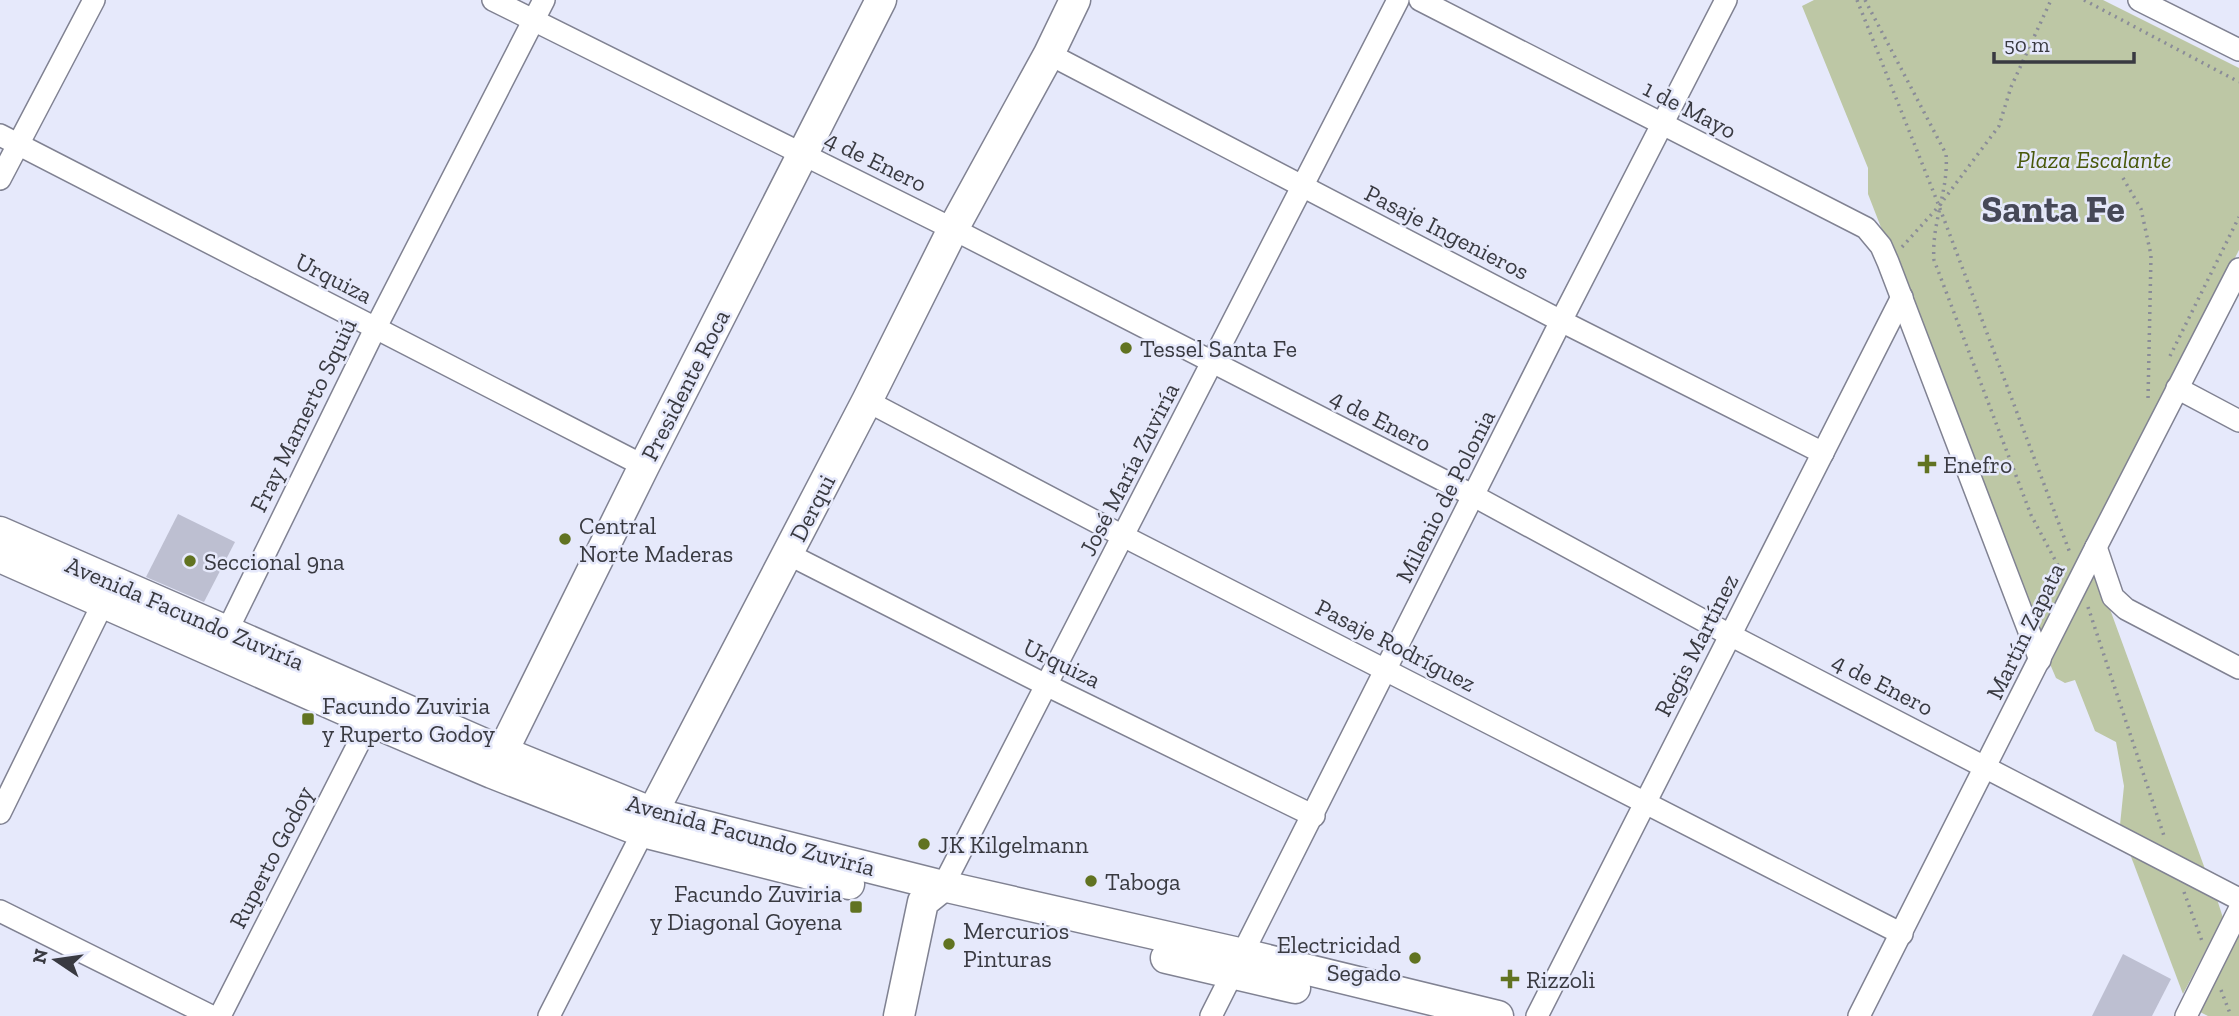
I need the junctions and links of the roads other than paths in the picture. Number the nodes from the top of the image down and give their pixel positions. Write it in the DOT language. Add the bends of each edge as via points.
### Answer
graph roads {
  1 [pos="94,0"];
  2 [pos="493,0"];
  3 [pos="544,0"];
  4 [pos="881,0"];
  5 [pos="1076,0"];
  6 [pos="1398,0"];
  7 [pos="1420,0"];
  8 [pos="1726,0"];
  9 [pos="2139,0"];
  10 [pos="533,21"];
  11 [pos="2239,50"];
  12 [pos="1049,54"];
  13 [pos="1663,125"];
  14 [pos="9,140"];
  15 [pos="802,154"];
  16 [pos="0,179"];
  17 [pos="1302,187"];
  18 [pos="953,229"];
  19 [pos="2239,269"];
  20 [pos="1902,297"];
  21 [pos="1562,321"];
  22 [pos="375,329"];
  23 [pos="1213,363"];
  24 [pos="2176,388"];
  25 [pos="867,401"];
  26 [pos="2239,421"];
  27 [pos="1823,453"];
  28 [pos="644,467"];
  29 [pos="1474,496"];
  30 [pos="0,532"];
  31 [pos="1123,536"];
  32 [pos="2087,546"];
  33 [pos="788,554"];
  34 [pos="0,557"];
  35 [pos="108,593"];
  36 [pos="227,631"];
  37 [pos="1730,635"];
  38 [pos="2040,660"];
  39 [pos="2239,668"];
  40 [pos="1387,670"];
  41 [pos="1046,685"];
  42 [pos="370,721"];
  43 [pos="497,762"];
  44 [pos="1986,767"];
  45 [pos="1646,802"];
  46 [pos="0,813"];
  47 [pos="1314,816"];
  48 [pos="648,822"];
  49 [pos="933,894"];
  50 [pos="2239,899"];
  51 [pos="2239,910"];
  52 [pos="0,911"];
  53 [pos="1902,934"];
  54 [pos="1238,964"];
  55 [pos="211,1016"];
  56 [pos="220,1016"];
  57 [pos="549,1016"];
  58 [pos="899,1016"];
  59 [pos="1211,1016"];
  60 [pos="1415,1016"];
  61 [pos="1498,1016"];
  62 [pos="1537,1016"];
  63 [pos="1859,1016"];
  64 [pos="2186,1016"];
  1 -- 14 [label="street"];
  2 -- 10 [label="street, 4 de Enero"];
  3 -- 10 [label="street, Fray Mamerto Squiú"];
  4 -- 15 [label="main road, Presidente Roca"];
  5 -- 12 [label="main road, Derqui"];
  6 -- 17 [label="street, José María Zuviría"];
  7 -- 13 [label="street, 1 de Mayo"];
  8 -- 13 [label="street, Milenio de Polonia"];
  9 -- 11 [label="street"];
  10 -- 15 [label="street, 4 de Enero"];
  10 -- 22 [label="street, Fray Mamerto Squiú"];
  12 -- 17 [label="street, Pasaje Ingenieros"];
  12 -- 18 [label="main road, Derqui"];
  13 -- 20 [label="street, 1 de Mayo" via="1860,224 1881,246"];
  13 -- 21 [label="street, Milenio de Polonia"];
  14 -- 16 [label="street"];
  14 -- 22 [label="street, Urquiza"];
  15 -- 18 [label="street, 4 de Enero"];
  15 -- 28 [label="main road, Presidente Roca"];
  17 -- 21 [label="street, Pasaje Ingenieros"];
  17 -- 23 [label="street, José María Zuviría"];
  18 -- 23 [label="street, 4 de Enero"];
  18 -- 25 [label="main road, Derqui"];
  19 -- 24 [label="street, Martín Zapata"];
  20 -- 27 [label="street, Regis Martínez"];
  20 -- 38 [label="street, 1 de Mayo"];
  21 -- 27 [label="street, Pasaje Ingenieros"];
  21 -- 29 [label="street, Milenio de Polonia"];
  22 -- 28 [label="street, Urquiza"];
  22 -- 36 [label="street, Fray Mamerto Squiú"];
  23 -- 29 [label="street, 4 de Enero"];
  23 -- 31 [label="street, José María Zuviría"];
  24 -- 26 [label="street"];
  24 -- 32 [label="street, Martín Zapata"];
  25 -- 31 [label="street, Pasaje Rodríguez"];
  25 -- 33 [label="main road, Derqui"];
  27 -- 37 [label="street, Regis Martínez"];
  28 -- 43 [label="main road, Presidente Roca"];
  29 -- 37 [label="street, 4 de Enero"];
  29 -- 40 [label="street, Milenio de Polonia"];
  30 -- 35 [label="main road, Avenida Facundo Zuviría"];
  31 -- 40 [label="street, Pasaje Rodríguez"];
  31 -- 41 [label="street, José María Zuviría"];
  32 -- 38 [label="street, Martín Zapata" via="2079,580"];
  32 -- 39 [label="street" via="2113,597 2126,609"];
  33 -- 41 [label="street, Urquiza"];
  33 -- 48 [label="main road, Derqui"];
  34 -- 35 [label="main road, Avenida Facundo Zuviría"];
  35 -- 36 [label="main road, Avenida Facundo Zuviría"];
  35 -- 42 [label="main road, Avenida Facundo Zuviría"];
  35 -- 46 [label="street"];
  36 -- 43 [label="main road, Avenida Facundo Zuviría"];
  37 -- 44 [label="street, 4 de Enero"];
  37 -- 45 [label="street, Regis Martínez"];
  38 -- 44 [label="street, Martín Zapata"];
  40 -- 45 [label="street, Pasaje Rodríguez"];
  40 -- 47 [label="street, Milenio de Polonia"];
  41 -- 47 [label="street, Urquiza"];
  41 -- 49 [label="street, José María Zuviría"];
  42 -- 43 [label="main road, Avenida Facundo Zuviría"];
  42 -- 56 [label="street, Ruperto Godoy"];
  43 -- 48 [label="main road, Avenida Facundo Zuviría"];
  44 -- 50 [label="street, 4 de Enero"];
  44 -- 53 [label="street, Martín Zapata"];
  45 -- 53 [label="street, Pasaje Rodríguez"];
  45 -- 62 [label="street, Regis Martínez"];
  47 -- 54 [label="street, Milenio de Polonia"];
  48 -- 49 [label="main road, Avenida Facundo Zuviría"];
  48 -- 57 [label="street, Derqui"];
  49 -- 54 [label="main road, Avenida Facundo Zuviría"];
  49 -- 58 [label="main road"];
  51 -- 64 [label="street"];
  52 -- 55 [label="street"];
  53 -- 63 [label="street, Martín Zapata"];
  54 -- 59 [label="street, Milenio de Polonia"];
  54 -- 60 [label="main road, Avenida Facundo Zuviría"];
  54 -- 61 [label="main road, Avenida Facundo Zuviría"];
}
